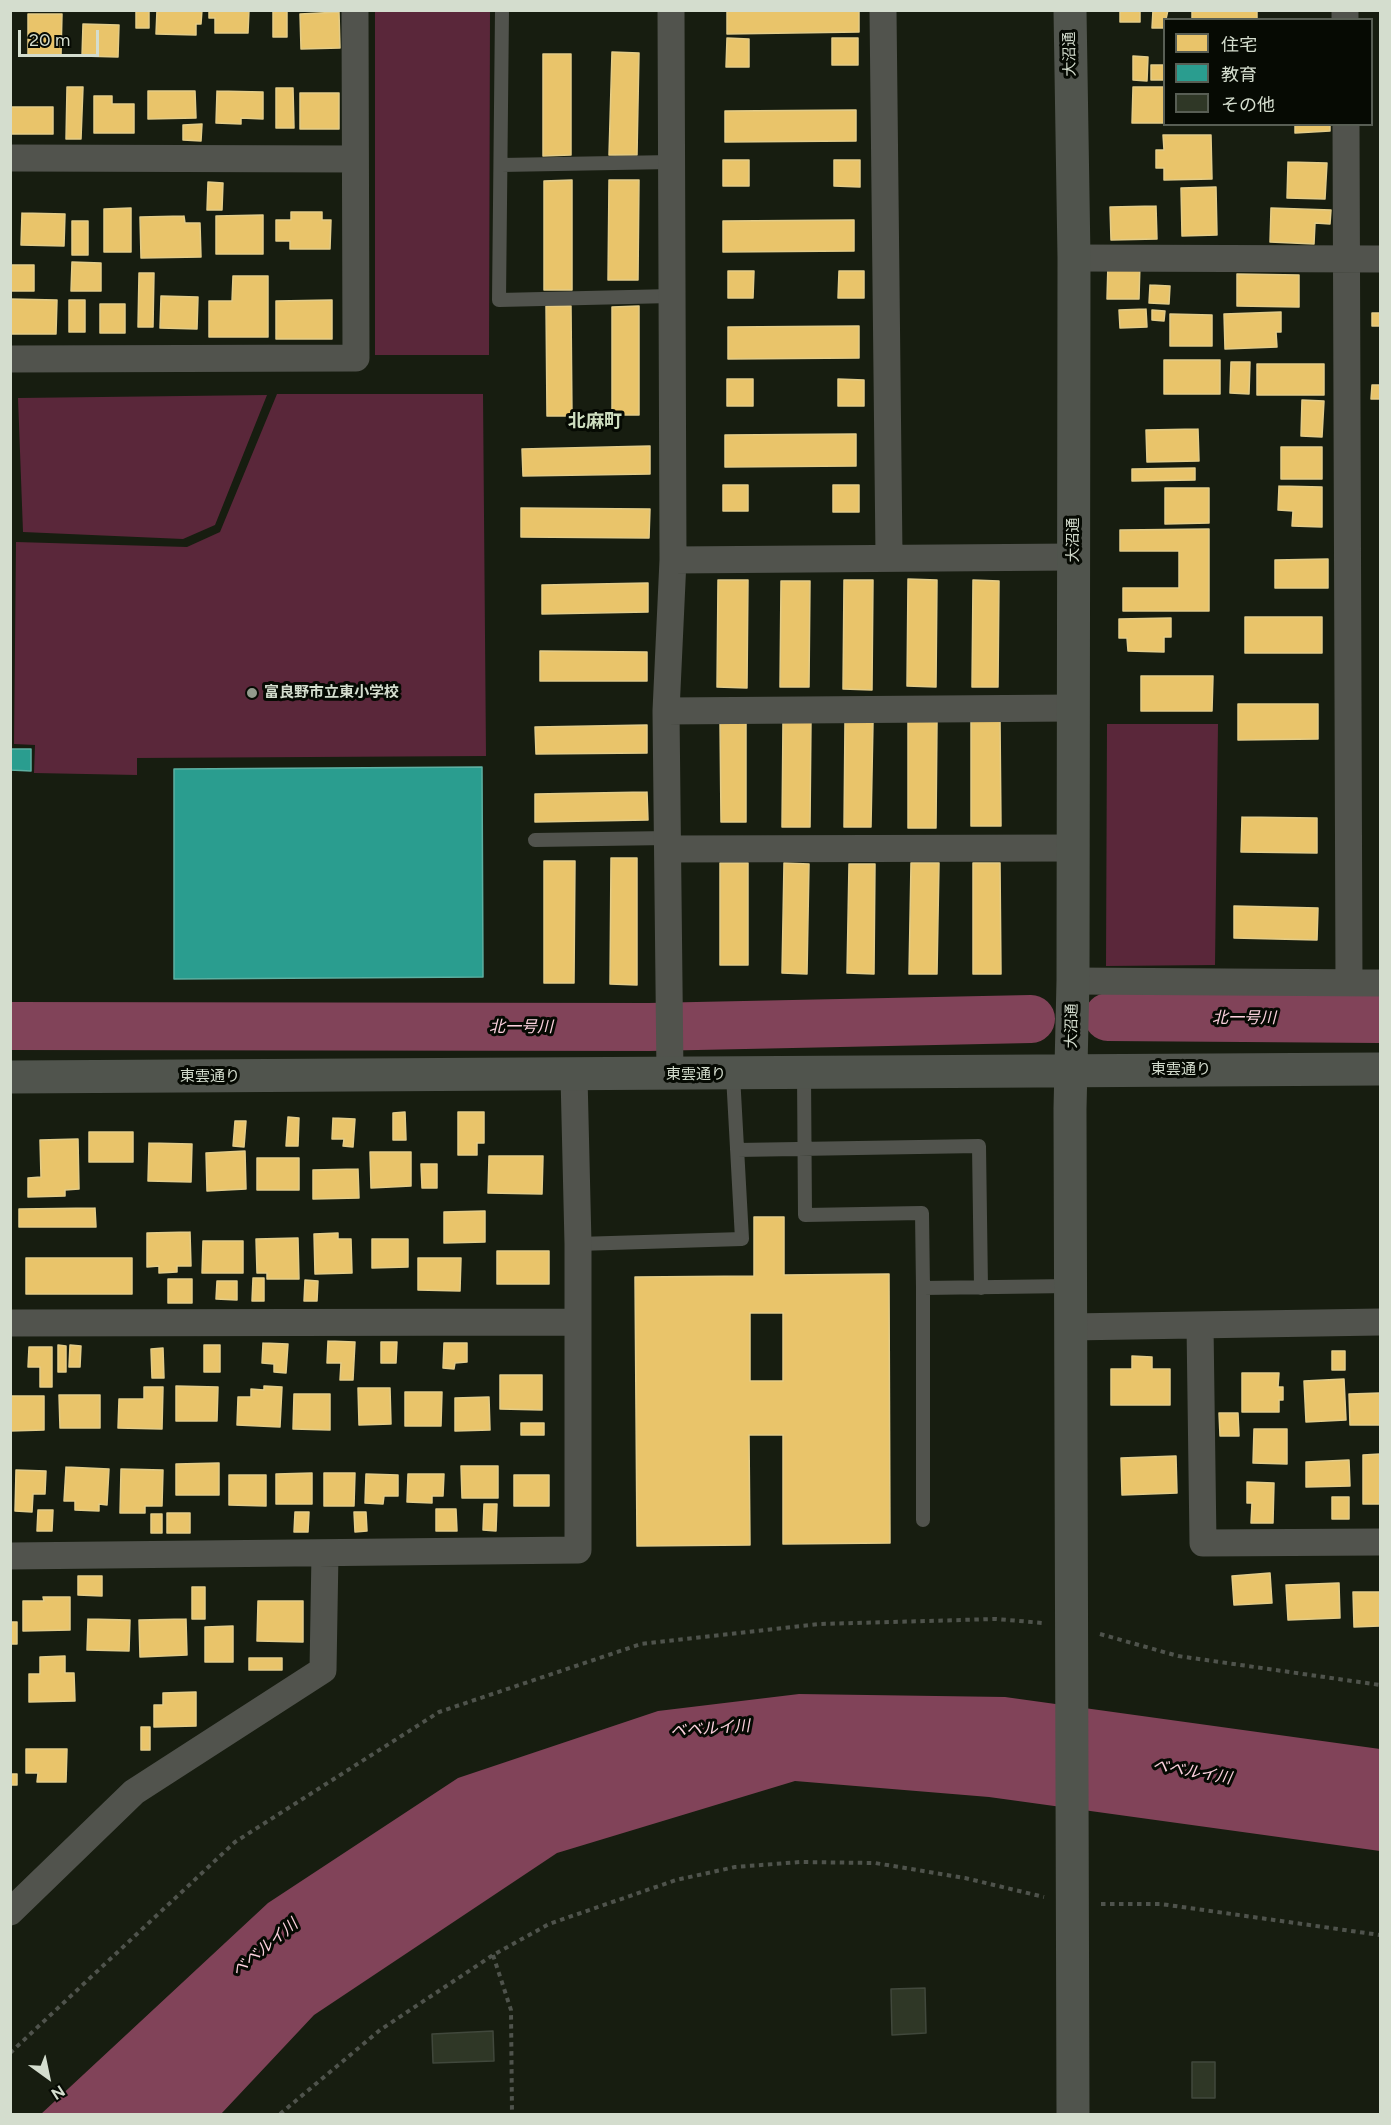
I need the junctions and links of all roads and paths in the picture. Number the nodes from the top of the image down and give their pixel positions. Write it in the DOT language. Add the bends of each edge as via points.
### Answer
graph roads {
  1 [pos="355,10"];
  2 [pos="502,10"];
  3 [pos="671,10"];
  4 [pos="883,10"];
  5 [pos="1070,10"];
  6 [pos="1346,126"];
  7 [pos="10,158"];
  8 [pos="355,159"];
  9 [pos="672,162"];
  10 [pos="501,165"];
  11 [pos="1074,258"];
  12 [pos="1346,258"];
  13 [pos="1380,259"];
  14 [pos="672,296"];
  15 [pos="10,359"];
  16 [pos="889,556"];
  17 [pos="1074,557"];
  18 [pos="673,560"];
  19 [pos="1073,708"];
  20 [pos="666,711"];
  21 [pos="535,840"];
  22 [pos="668,843"];
  23 [pos="1071,848"];
  24 [pos="1073,981"];
  25 [pos="1380,983"];
  26 [pos="1349,984"];
  27 [pos="1380,1069"];
  28 [pos="1071,1070"];
  29 [pos="804,1074"];
  30 [pos="670,1075"];
  31 [pos="733,1075"];
  32 [pos="574,1076"];
  33 [pos="10,1077"];
  34 [pos="804,1149"];
  35 [pos="737,1150"];
  36 [pos="578,1244"];
  37 [pos="1070,1286"];
  38 [pos="923,1288"];
  39 [pos="981,1288"];
  40 [pos="578,1322"];
  41 [pos="1380,1322"];
  42 [pos="10,1323"];
  43 [pos="1200,1325"];
  44 [pos="1070,1327"];
  45 [pos="922,1520"];
  46 [pos="1380,1542"];
  47 [pos="325,1553"];
  48 [pos="10,1556"];
  49 [pos="1071,1630"];
  50 [pos="1380,1685"];
  51 [pos="1072,1900"];
  52 [pos="10,1912"];
  53 [pos="1380,1935"];
  54 [pos="493,1955"];
  55 [pos="10,2053"];
  56 [pos="280,2115"];
  57 [pos="512,2115"];
  58 [pos="1073,2115"];
  1 -- 8 [label="street"];
  2 -- 10 [label="lane"];
  3 -- 9 [label="street"];
  4 -- 16 [label="street"];
  5 -- 11 [label="street, 大沼通"];
  6 -- 12 [label="street"];
  7 -- 8 [label="street"];
  8 -- 15 [label="street" via="356,358"];
  9 -- 10 [label="lane"];
  9 -- 14 [label="street"];
  10 -- 14 [label="lane" via="499,300"];
  11 -- 12 [label="street"];
  11 -- 17 [label="street, 大沼通"];
  12 -- 13 [label="street"];
  12 -- 26 [label="street"];
  14 -- 18 [label="street"];
  16 -- 17 [label="street"];
  16 -- 18 [label="street"];
  17 -- 19 [label="street, 大沼通"];
  18 -- 20 [label="street"];
  19 -- 20 [label="street"];
  19 -- 23 [label="street, 大沼通"];
  20 -- 22 [label="street"];
  21 -- 22 [label="lane"];
  22 -- 23 [label="street"];
  22 -- 30 [label="street"];
  23 -- 24 [label="street, 大沼通"];
  24 -- 26 [label="street"];
  24 -- 28 [label="street, 大沼通"];
  25 -- 26 [label="street"];
  27 -- 28 [label="street, 東雲通り"];
  28 -- 29 [label="street, 東雲通り"];
  28 -- 37 [label="street, 大沼通"];
  29 -- 31 [label="street, 東雲通り"];
  29 -- 34 [label="lane"];
  30 -- 31 [label="street, 東雲通り"];
  30 -- 32 [label="street, 東雲通り"];
  31 -- 35 [label="lane"];
  32 -- 33 [label="street, 東雲通り"];
  32 -- 36 [label="street"];
  34 -- 35 [label="lane"];
  34 -- 38 [label="lane" via="805,1215 922,1213"];
  34 -- 39 [label="lane" via="979,1146"];
  35 -- 36 [label="lane" via="742,1239"];
  36 -- 40 [label="street"];
  37 -- 39 [label="lane"];
  37 -- 44 [label="street, 大沼通"];
  38 -- 39 [label="lane"];
  38 -- 45 [label="lane"];
  40 -- 42 [label="street"];
  40 -- 47 [label="street" via="578,1550"];
  41 -- 43 [label="street"];
  43 -- 44 [label="street"];
  43 -- 46 [label="street" via="1203,1543"];
  44 -- 49 [label="street, 大沼通"];
  47 -- 48 [label="street"];
  47 -- 52 [label="street" via="323,1670 134,1792"];
  49 -- 50 [label="path" via="1178,1656"];
  49 -- 51 [label="street, 大沼通"];
  49 -- 55 [label="path" via="996,1619 820,1624 641,1644 439,1712 235,1842"];
  51 -- 53 [label="path" via="1161,1904"];
  51 -- 54 [label="path" via="875,1863 800,1862 735,1867 675,1880 605,1903 549,1924"];
  51 -- 58 [label="street, 大沼通"];
  54 -- 56 [label="path" via="380,2030"];
  54 -- 57 [label="path" via="511,2010"];
}
